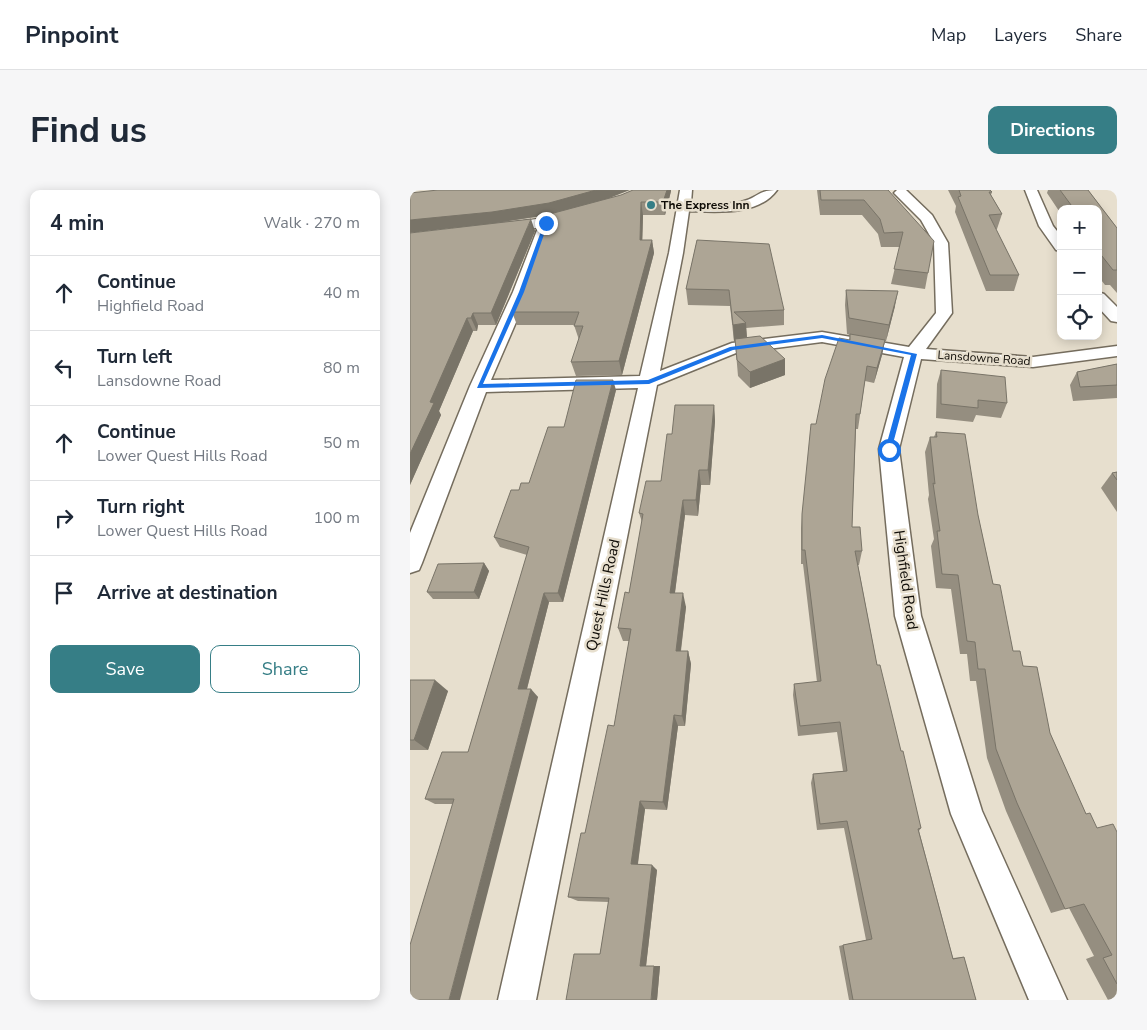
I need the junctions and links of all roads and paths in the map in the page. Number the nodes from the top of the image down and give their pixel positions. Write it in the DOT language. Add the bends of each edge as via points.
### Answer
graph roads {
  1 [pos="647,190"];
  2 [pos="771,190"];
  3 [pos="1032,190"];
  4 [pos="901,193"];
  5 [pos="685,199"];
  6 [pos="546,223"];
  7 [pos="480,231"];
  8 [pos="1057,241"];
  9 [pos="1102,301"];
  10 [pos="1117,317"];
  11 [pos="1117,351"];
  12 [pos="914,354"];
  13 [pos="649,382"];
  14 [pos="479,386"];
  15 [pos="410,563"];
  16 [pos="518,1000"];
  17 [pos="1048,1000"];
  1 -- 6 [label="street" via="591,214"];
  2 -- 5 [label="street" via="762,199 738,206"];
  3 -- 8 [label="street" via="1046,226"];
  4 -- 12 [label="street, Highfield Road" via="927,218 941,244 944,313"];
  5 -- 13 [label="street, Quest Hills Road"];
  6 -- 7 [label="street"];
  6 -- 14 [label="street" via="521,292"];
  9 -- 10 [label="street"];
  11 -- 12 [label="street, Lansdowne Road" via="1033,362"];
  12 -- 13 [label="street, Lansdowne Road" via="822,337 732,348"];
  12 -- 17 [label="street, Highfield Road" via="889,450 908,616 967,814"];
  13 -- 14 [label="street"];
  13 -- 16 [label="street, Quest Hills Road"];
  14 -- 15 [label="street"];
}
